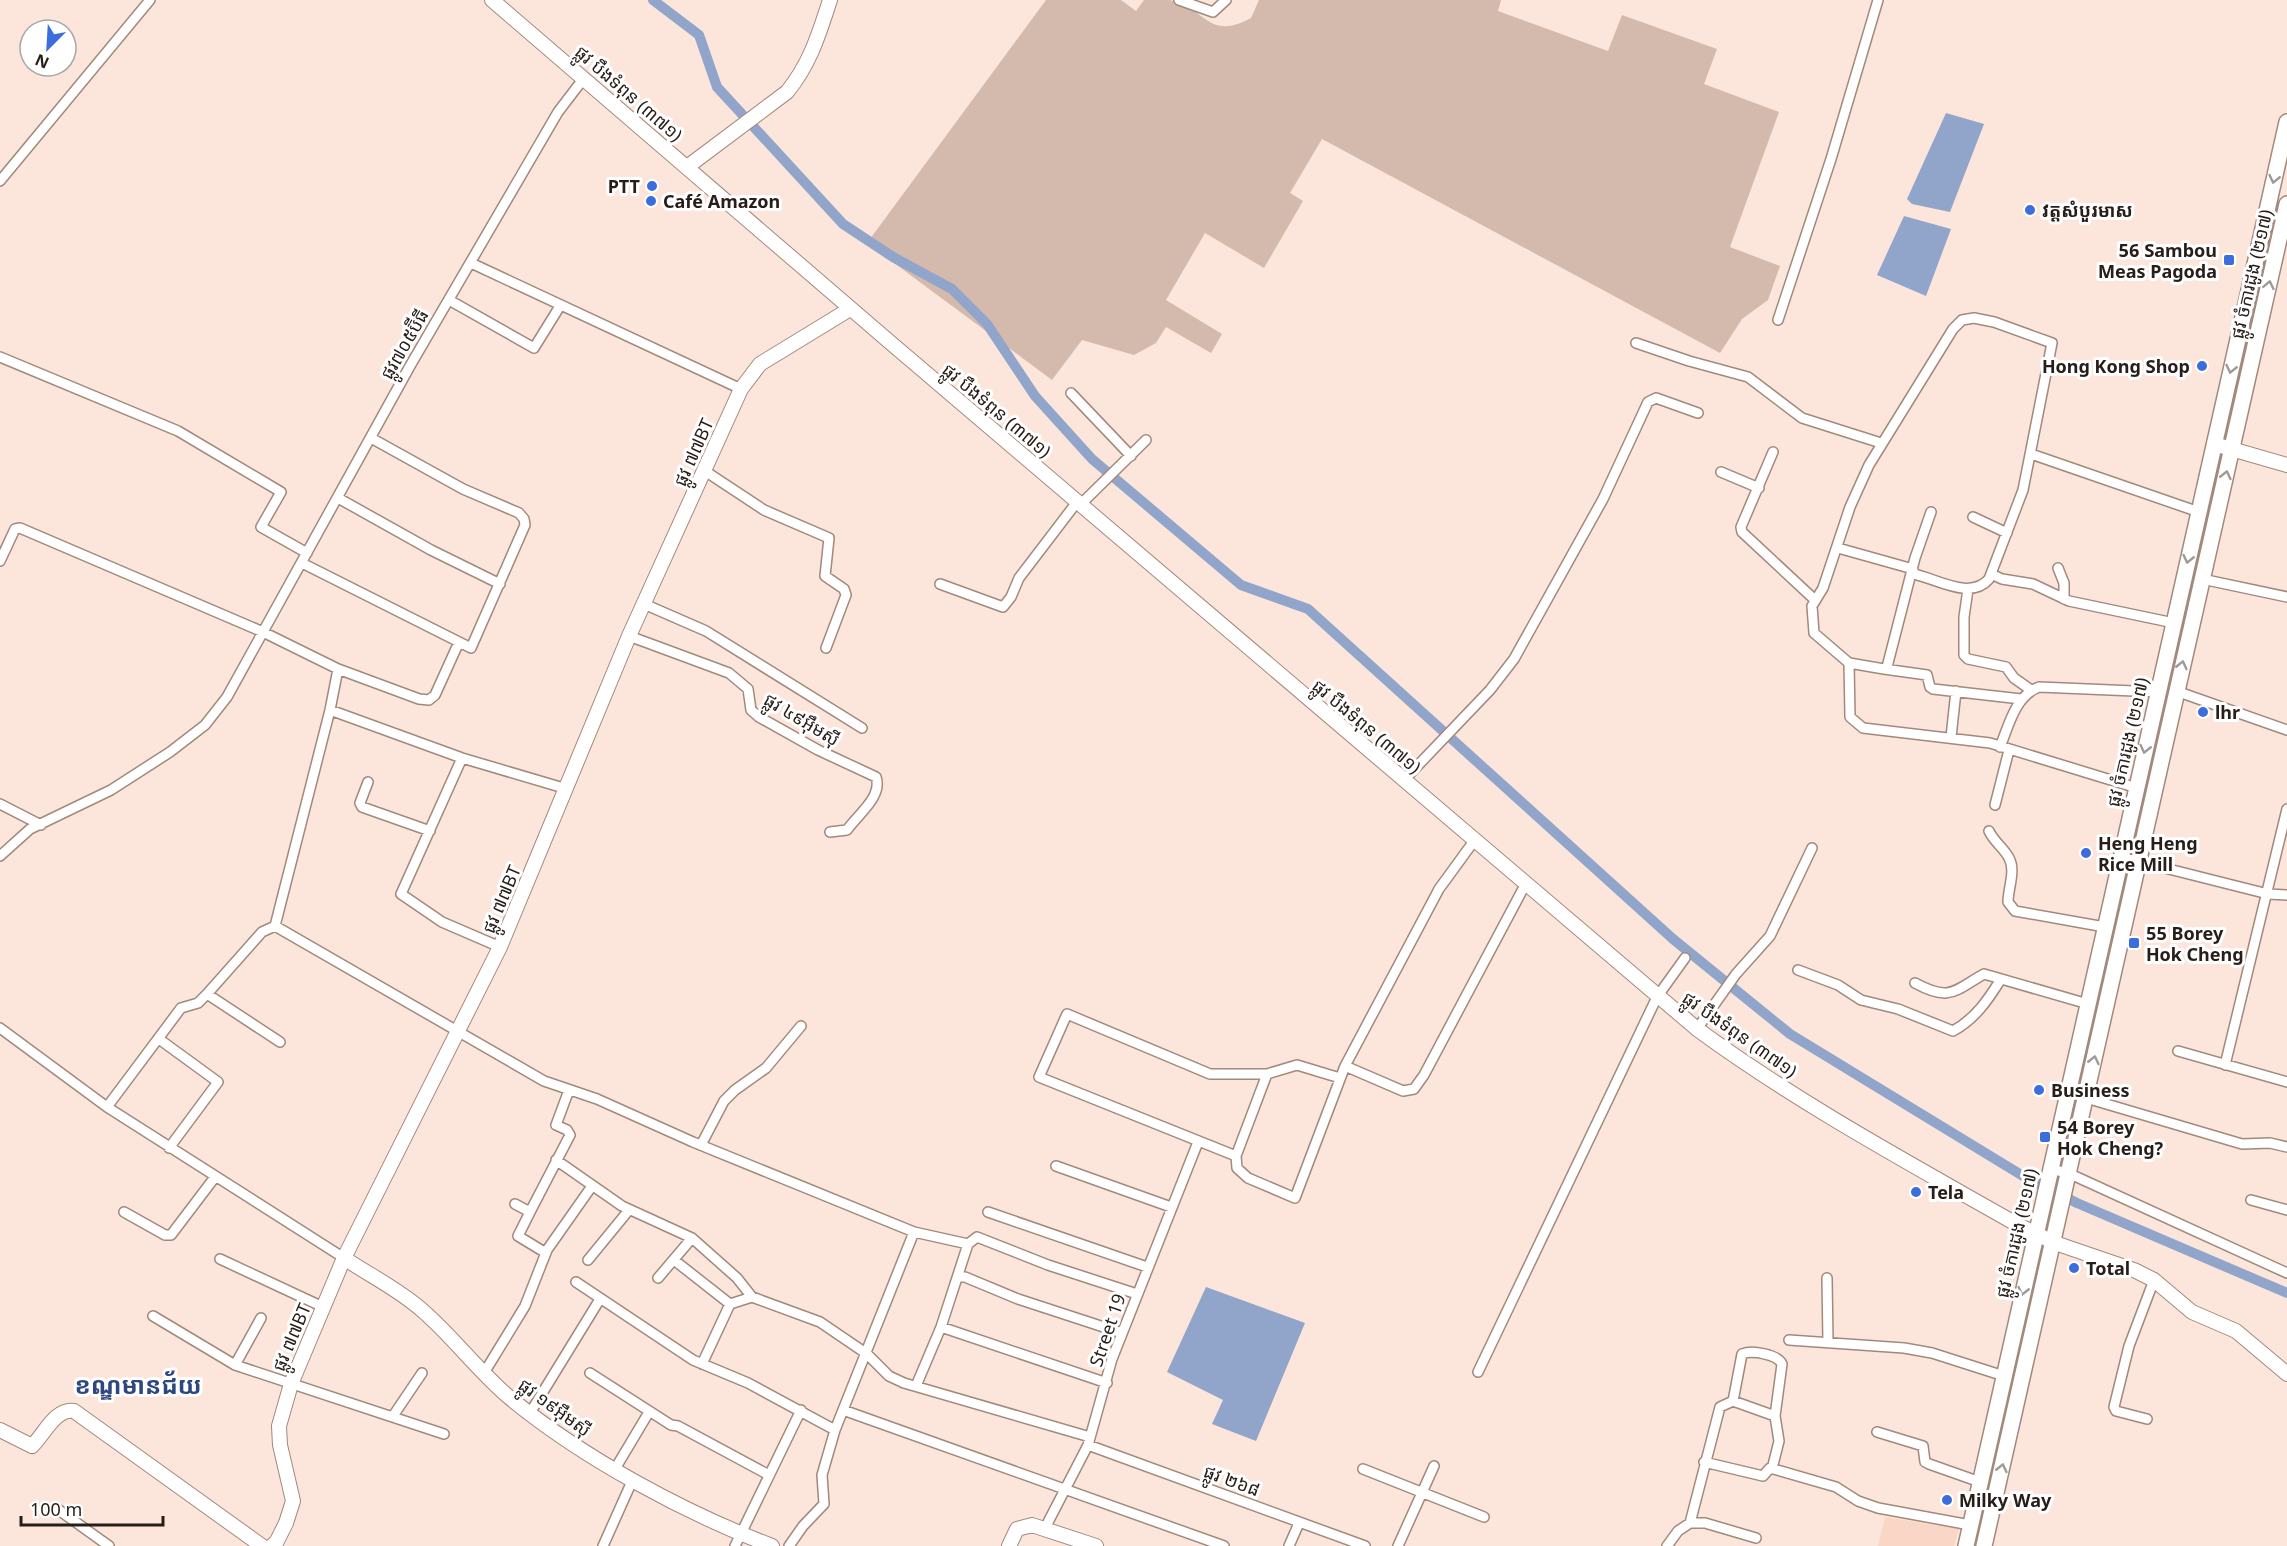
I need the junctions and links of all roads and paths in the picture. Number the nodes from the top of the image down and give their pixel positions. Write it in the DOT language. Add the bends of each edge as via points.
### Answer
graph roads {
  1 [pos="492,0"];
  2 [pos="830,0"];
  3 [pos="1179,0"];
  4 [pos="1226,0"];
  5 [pos="1878,0"];
  6 [pos="148,1"];
  7 [pos="584,78"];
  8 [pos="2287,122"];
  9 [pos="687,168"];
  10 [pos="0,181"];
  11 [pos="2287,204"];
  12 [pos="471,263"];
  13 [pos="449,300"];
  14 [pos="560,306"];
  15 [pos="850,309"];
  16 [pos="1778,320"];
  17 [pos="1636,343"];
  18 [pos="0,357"];
  19 [pos="741,389"];
  20 [pos="1071,393"];
  21 [pos="1698,413"];
  22 [pos="371,438"];
  23 [pos="1146,440"];
  24 [pos="1881,443"];
  25 [pos="2214,444"];
  26 [pos="2231,449"];
  27 [pos="1773,452"];
  28 [pos="2031,454"];
  29 [pos="1131,456"];
  30 [pos="2287,465"];
  31 [pos="705,471"];
  32 [pos="1720,472"];
  33 [pos="1759,488"];
  34 [pos="338,498"];
  35 [pos="1079,504"];
  36 [pos="1931,512"];
  37 [pos="2199,512"];
  38 [pos="1972,517"];
  39 [pos="2007,533"];
  40 [pos="1838,548"];
  41 [pos="307,553"];
  42 [pos="0,561"];
  43 [pos="302,563"];
  44 [pos="2058,568"];
  45 [pos="1913,572"];
  46 [pos="1992,574"];
  47 [pos="2202,579"];
  48 [pos="500,584"];
  49 [pos="940,584"];
  50 [pos="1968,589"];
  51 [pos="2287,597"];
  52 [pos="2064,599"];
  53 [pos="1815,600"];
  54 [pos="644,604"];
  55 [pos="2174,622"];
  56 [pos="263,632"];
  57 [pos="629,636"];
  58 [pos="459,642"];
  59 [pos="826,648"];
  60 [pos="1849,663"];
  61 [pos="338,669"];
  62 [pos="1884,669"];
  63 [pos="2031,690"];
  64 [pos="1956,691"];
  65 [pos="2176,691"];
  66 [pos="2158,692"];
  67 [pos="2021,699"];
  68 [pos="330,710"];
  69 [pos="862,728"];
  70 [pos="2287,730"];
  71 [pos="1951,737"];
  72 [pos="2005,748"];
  73 [pos="462,758"];
  74 [pos="1403,781"];
  75 [pos="368,782"];
  76 [pos="2137,788"];
  77 [pos="567,789"];
  78 [pos="0,804"];
  79 [pos="1995,805"];
  80 [pos="2287,809"];
  81 [pos="41,825"];
  82 [pos="430,831"];
  83 [pos="1989,831"];
  84 [pos="831,832"];
  85 [pos="1474,841"];
  86 [pos="1812,848"];
  87 [pos="0,856"];
  88 [pos="2121,857"];
  89 [pos="2139,861"];
  90 [pos="1525,885"];
  91 [pos="2268,894"];
  92 [pos="2287,895"];
  93 [pos="275,926"];
  94 [pos="2105,927"];
  95 [pos="500,947"];
  96 [pos="1685,958"];
  97 [pos="1798,970"];
  98 [pos="2001,979"];
  99 [pos="1915,983"];
  100 [pos="207,994"];
  101 [pos="1657,997"];
  102 [pos="2088,1004"];
  103 [pos="801,1026"];
  104 [pos="0,1028"];
  105 [pos="1697,1029"];
  106 [pos="459,1033"];
  107 [pos="159,1039"];
  108 [pos="280,1042"];
  109 [pos="2178,1051"];
  110 [pos="2225,1065"];
  111 [pos="1345,1066"];
  112 [pos="1267,1074"];
  113 [pos="1340,1078"];
  114 [pos="2287,1082"];
  115 [pos="569,1090"];
  116 [pos="2086,1098"];
  117 [pos="107,1107"];
  118 [pos="1198,1142"];
  119 [pos="701,1145"];
  120 [pos="169,1148"];
  121 [pos="2287,1148"];
  122 [pos="1236,1156"];
  123 [pos="556,1160"];
  124 [pos="1056,1166"];
  125 [pos="2050,1171"];
  126 [pos="2067,1176"];
  127 [pos="215,1177"];
  128 [pos="592,1186"];
  129 [pos="2251,1200"];
  130 [pos="515,1204"];
  131 [pos="1171,1207"];
  132 [pos="629,1210"];
  133 [pos="2287,1210"];
  134 [pos="124,1212"];
  135 [pos="530,1212"];
  136 [pos="988,1212"];
  137 [pos="914,1232"];
  138 [pos="2036,1234"];
  139 [pos="692,1238"];
  140 [pos="2055,1243"];
  141 [pos="968,1244"];
  142 [pos="546,1253"];
  143 [pos="344,1258"];
  144 [pos="220,1259"];
  145 [pos="588,1260"];
  146 [pos="674,1260"];
  147 [pos="1146,1267"];
  148 [pos="2287,1273"];
  149 [pos="958,1277"];
  150 [pos="658,1278"];
  151 [pos="1827,1278"];
  152 [pos="2154,1280"];
  153 [pos="576,1282"];
  154 [pos="1137,1294"];
  155 [pos="752,1297"];
  156 [pos="600,1299"];
  157 [pos="730,1304"];
  158 [pos="323,1307"];
  159 [pos="153,1316"];
  160 [pos="261,1318"];
  161 [pos="941,1327"];
  162 [pos="1122,1333"];
  163 [pos="1789,1340"];
  164 [pos="1828,1342"];
  165 [pos="867,1354"];
  166 [pos="702,1364"];
  167 [pos="235,1365"];
  168 [pos="1478,1372"];
  169 [pos="422,1373"];
  170 [pos="484,1373"];
  171 [pos="590,1373"];
  172 [pos="2287,1374"];
  173 [pos="2004,1376"];
  174 [pos="1107,1383"];
  175 [pos="291,1384"];
  176 [pos="916,1386"];
  177 [pos="1733,1401"];
  178 [pos="801,1410"];
  179 [pos="843,1410"];
  180 [pos="649,1412"];
  181 [pos="530,1413"];
  182 [pos="393,1416"];
  183 [pos="1775,1416"];
  184 [pos="2147,1419"];
  185 [pos="0,1430"];
  186 [pos="835,1430"];
  187 [pos="1876,1432"];
  188 [pos="444,1434"];
  189 [pos="1089,1441"];
  190 [pos="1704,1462"];
  191 [pos="1434,1466"];
  192 [pos="615,1469"];
  193 [pos="1363,1469"];
  194 [pos="1772,1469"];
  195 [pos="769,1475"];
  196 [pos="633,1479"];
  197 [pos="1980,1482"];
  198 [pos="1064,1490"];
  199 [pos="1422,1491"];
  200 [pos="57,1508"];
  201 [pos="1484,1517"];
  202 [pos="1690,1522"];
  203 [pos="1299,1523"];
  204 [pos="1970,1525"];
  205 [pos="1045,1528"];
  206 [pos="1756,1538"];
  207 [pos="738,1540"];
  208 [pos="604,1544"];
  209 [pos="109,1546"];
  210 [pos="262,1546"];
  211 [pos="272,1546"];
  212 [pos="615,1546"];
  213 [pos="771,1546"];
  214 [pos="789,1546"];
  215 [pos="1009,1546"];
  216 [pos="1096,1546"];
  217 [pos="1224,1546"];
  218 [pos="1288,1546"];
  219 [pos="1365,1546"];
  220 [pos="1398,1546"];
  221 [pos="1667,1546"];
  222 [pos="1966,1546"];
  223 [pos="1984,1546"];
  1 -- 7 [label="street, ផ្លូវ បឹងទំពុន (៣៧១)"];
  2 -- 9 [label="street" via="803,73 787,92"];
  3 -- 4 [label="street" via="1213,12"];
  5 -- 16 [label="street"];
  6 -- 10 [label="street"];
  7 -- 9 [label="street, ផ្លូវ បឹងទំពុន (៣៧១)"];
  7 -- 12 [label="street, ផ្លូវ៧០៥ប៊ីធី" via="558,112"];
  8 -- 25 [label="main road, ផ្លូវ ចំការដូង (២១៧), one-way"];
  9 -- 15 [label="street, ផ្លូវ បឹងទំពុន (៣៧១)"];
  26 -- 11 [label="main road, ផ្លូវ ចំការដូង (២១៧), one-way"];
  12 -- 13 [label="street, ផ្លូវ៧០៥ប៊ីធី"];
  12 -- 14 [label="street"];
  13 -- 14 [label="street" via="534,348"];
  13 -- 22 [label="street, ផ្លូវ៧០៥ប៊ីធី"];
  14 -- 19 [label="street"];
  15 -- 19 [label="street, ផ្លូវ ៧៧BT" via="760,364"];
  15 -- 35 [label="street, ផ្លូវ បឹងទំពុន (៣៧១)"];
  17 -- 24 [label="street" via="1748,376 1802,418"];
  18 -- 41 [label="street" via="178,431 281,492 261,526"];
  19 -- 31 [label="street, ផ្លូវ ៧៧BT"];
  20 -- 29 [label="street"];
  21 -- 74 [label="street" via="1656,398 1648,402 1604,499 1514,659 1490,690"];
  22 -- 34 [label="street, ផ្លូវ៧០៥ប៊ីធី"];
  22 -- 48 [label="street" via="522,516 525,525"];
  23 -- 29 [label="street"];
  24 -- 28 [label="street" via="1953,329 1962,320 1974,318 2052,343"];
  24 -- 40 [label="street" via="1850,507"];
  25 -- 26 [label="street"];
  25 -- 37 [label="main road, ផ្លូវ ចំការដូង (២១៧)"];
  26 -- 30 [label="street"];
  47 -- 26 [label="main road, ផ្លូវ ចំការដូង (២១៧), one-way"];
  27 -- 33 [label="street"];
  28 -- 37 [label="street"];
  28 -- 39 [label="street"];
  29 -- 35 [label="street"];
  31 -- 54 [label="street, ផ្លូវ ៧៧BT"];
  31 -- 59 [label="street" via="764,510 828,538 825,576 846,595"];
  32 -- 33 [label="street"];
  33 -- 53 [label="street" via="1742,532"];
  34 -- 41 [label="street, ផ្លូវ៧០៥ប៊ីធី"];
  34 -- 48 [label="street"];
  35 -- 49 [label="street" via="1019,578 1003,607"];
  35 -- 74 [label="street, ផ្លូវ បឹងទំពុន (៣៧១)"];
  36 -- 45 [label="street"];
  37 -- 55 [label="main road, ផ្លូវ ចំការដូង (២១៧), one-way"];
  38 -- 39 [label="street"];
  39 -- 46 [label="street"];
  40 -- 45 [label="street"];
  40 -- 53 [label="street"];
  41 -- 43 [label="street, ផ្លូវ៧០៥ប៊ីធី"];
  42 -- 56 [label="street" via="15,530 20,528"];
  43 -- 56 [label="street, ផ្លូវ៧០៥ប៊ីធី"];
  43 -- 58 [label="street"];
  44 -- 52 [label="street" via="2064,583"];
  45 -- 50 [label="street"];
  45 -- 62 [label="street"];
  46 -- 50 [label="street" via="1978,588"];
  46 -- 52 [label="street" via="2033,584"];
  47 -- 51 [label="street"];
  65 -- 47 [label="main road, ផ្លូវ ចំការដូង (២១៧), one-way"];
  48 -- 58 [label="street" via="471,648"];
  50 -- 63 [label="street" via="1964,656 2006,667"];
  52 -- 55 [label="street"];
  53 -- 60 [label="street" via="1811,613 1814,633"];
  54 -- 57 [label="street, ផ្លូវ ៧៧BT"];
  54 -- 69 [label="street" via="706,631"];
  55 -- 66 [label="main road, ផ្លូវ ចំការដូង (២១៧)"];
  56 -- 61 [label="street"];
  56 -- 81 [label="street, ផ្លូវ៧០៥ប៊ីធី" via="227,697 206,725 111,790"];
  57 -- 77 [label="street, ផ្លូវ ៧៧BT"];
  57 -- 84 [label="street, ផ្លូវ ៤៩អ៊ឹមស៊ី" via="729,673 748,689 751,710 759,717 876,777 878,783 869,804 847,830"];
  58 -- 61 [label="street" via="435,695 429,700"];
  60 -- 62 [label="street"];
  60 -- 71 [label="street" via="1848,711 1856,724 1874,731"];
  61 -- 68 [label="street"];
  62 -- 64 [label="street" via="1925,674 1932,688"];
  63 -- 66 [label="street" via="2056,686"];
  63 -- 67 [label="street"];
  64 -- 67 [label="street"];
  64 -- 71 [label="street"];
  65 -- 70 [label="street"];
  65 -- 89 [label="main road, ផ្លូវ ចំការដូង (២១៧)"];
  66 -- 76 [label="main road, ផ្លូវ ចំការដូង (២១៧), one-way"];
  67 -- 72 [label="street"];
  68 -- 73 [label="street"];
  68 -- 93 [label="street"];
  71 -- 72 [label="street"];
  72 -- 76 [label="street"];
  72 -- 79 [label="street"];
  73 -- 77 [label="street"];
  73 -- 82 [label="street"];
  74 -- 85 [label="street, ផ្លូវ បឹងទំពុន (៣៧១)"];
  75 -- 82 [label="street" via="362,807"];
  76 -- 88 [label="main road, ផ្លូវ ចំការដូង (២១៧)"];
  77 -- 95 [label="street, ផ្លូវ ៧៧BT"];
  78 -- 81 [label="street"];
  80 -- 91 [label="street"];
  81 -- 87 [label="street, ផ្លូវ៧០៥ប៊ីធី"];
  82 -- 95 [label="street" via="401,894 442,922"];
  83 -- 94 [label="street" via="2010,859 2008,902 2015,910"];
  85 -- 90 [label="street, ផ្លូវ បឹងទំពុន (៣៧១)"];
  85 -- 111 [label="street" via="1439,889"];
  86 -- 105 [label="street" via="1770,936 1736,974"];
  88 -- 89 [label="street"];
  88 -- 94 [label="main road, ផ្លូវ ចំការដូង (២១៧)"];
  89 -- 91 [label="street"];
  116 -- 89 [label="main road, ផ្លូវ ចំការដូង (២១៧), one-way"];
  90 -- 101 [label="street, ផ្លូវ បឹងទំពុន (៣៧១)"];
  90 -- 111 [label="street" via="1414,1089 1403,1091"];
  91 -- 92 [label="street"];
  91 -- 110 [label="street"];
  93 -- 100 [label="street" via="262,932"];
  93 -- 106 [label="street"];
  94 -- 102 [label="main road, ផ្លូវ ចំការដូង (២១៧)"];
  95 -- 106 [label="street, ផ្លូវ ៧៧BT"];
  96 -- 101 [label="street"];
  97 -- 98 [label="street" via="1838,985 1861,1000 1898,1009 1953,1031 1985,1005"];
  98 -- 99 [label="street" via="1984,974 1960,990 1944,994"];
  98 -- 102 [label="street"];
  100 -- 107 [label="street" via="198,1003 181,1008"];
  100 -- 108 [label="street"];
  101 -- 105 [label="street, ផ្លូវ បឹងទំពុន (៣៧១)"];
  101 -- 168 [label="street"];
  102 -- 125 [label="main road, ផ្លូវ ចំការដូង (២១៧)"];
  103 -- 119 [label="street" via="766,1068 724,1101"];
  104 -- 117 [label="street"];
  105 -- 138 [label="street, ផ្លូវ បឹងទំពុន (៣៧១)" via="1804,1100"];
  106 -- 115 [label="street" via="534,1076"];
  106 -- 143 [label="street, ផ្លូវ ៧៧BT" via="406,1130"];
  107 -- 117 [label="street"];
  107 -- 120 [label="street" via="218,1082"];
  109 -- 110 [label="street"];
  110 -- 114 [label="street"];
  111 -- 113 [label="street"];
  112 -- 113 [label="street" via="1297,1065"];
  112 -- 118 [label="street" via="1210,1074 1067,1014 1039,1077"];
  112 -- 122 [label="street"];
  113 -- 122 [label="street" via="1295,1198 1248,1178 1237,1168"];
  115 -- 119 [label="street"];
  115 -- 123 [label="street" via="556,1125 570,1135"];
  116 -- 121 [label="street" via="2242,1144 2270,1143"];
  116 -- 126 [label="main road, ផ្លូវ ចំការដូង (២១៧)"];
  117 -- 120 [label="street"];
  118 -- 122 [label="street"];
  118 -- 131 [label="street, Street 19"];
  119 -- 137 [label="street"];
  120 -- 127 [label="street"];
  123 -- 128 [label="street"];
  123 -- 135 [label="street"];
  124 -- 131 [label="street"];
  125 -- 126 [label="street"];
  125 -- 138 [label="main road, ផ្លូវ ចំការដូង (២១៧)"];
  126 -- 140 [label="main road, ផ្លូវ ចំការដូង (២១៧)"];
  126 -- 148 [label="street"];
  127 -- 134 [label="street" via="171,1235"];
  127 -- 143 [label="street"];
  128 -- 132 [label="street"];
  128 -- 142 [label="street"];
  129 -- 133 [label="street"];
  130 -- 135 [label="street"];
  131 -- 147 [label="street, Street 19"];
  132 -- 139 [label="street"];
  132 -- 145 [label="street"];
  135 -- 142 [label="street" via="518,1236"];
  136 -- 147 [label="street"];
  137 -- 141 [label="street"];
  137 -- 165 [label="street"];
  138 -- 140 [label="street, ផ្លូវ បឹងទំពុន (៣៧១)"];
  138 -- 173 [label="main road, ផ្លូវ ចំការដូង (២១៧), one-way"];
  139 -- 146 [label="street"];
  139 -- 155 [label="street" via="737,1278"];
  140 -- 152 [label="street, ផ្លូវ បឹងទំពុន (៣៧១)"];
  223 -- 140 [label="main road, ផ្លូវ ចំការដូង (២១៧), one-way"];
  141 -- 149 [label="street"];
  141 -- 154 [label="street" via="977,1237"];
  142 -- 170 [label="street" via="525,1306"];
  143 -- 158 [label="street, ផ្លូវ ៧៧BT"];
  143 -- 170 [label="street, ផ្លូវ ១៩អ៊ឹមស៊ី" via="422,1310"];
  144 -- 158 [label="street"];
  146 -- 150 [label="street"];
  146 -- 157 [label="street"];
  147 -- 154 [label="street, Street 19"];
  149 -- 161 [label="street"];
  149 -- 162 [label="street"];
  151 -- 164 [label="street"];
  152 -- 172 [label="street, ផ្លូវ បឹងទំពុន (៣៧១)" via="2192,1312 2236,1331"];
  152 -- 184 [label="street" via="2129,1346 2114,1407"];
  153 -- 156 [label="street"];
  154 -- 162 [label="street, Street 19"];
  155 -- 157 [label="street"];
  155 -- 165 [label="street, ផ្លូវ ២៦៨" via="820,1322"];
  156 -- 166 [label="street"];
  156 -- 181 [label="street"];
  157 -- 166 [label="street"];
  158 -- 175 [label="street, ផ្លូវ ៧៧BT"];
  159 -- 167 [label="street"];
  160 -- 167 [label="street"];
  161 -- 174 [label="street"];
  161 -- 176 [label="street"];
  162 -- 174 [label="street, Street 19"];
  163 -- 164 [label="street"];
  164 -- 173 [label="street" via="1932,1353"];
  165 -- 176 [label="street, ផ្លូវ ២៦៨" via="889,1376"];
  165 -- 179 [label="street"];
  166 -- 178 [label="street"];
  167 -- 175 [label="street"];
  169 -- 182 [label="street"];
  170 -- 181 [label="street, ផ្លូវ ១៩អ៊ឹមស៊ី"];
  171 -- 180 [label="street"];
  173 -- 197 [label="main road, ផ្លូវ ចំការដូង (២១៧)"];
  174 -- 189 [label="street, Street 19"];
  175 -- 182 [label="street"];
  175 -- 211 [label="street, ផ្លូវ ៧៧BT" via="279,1426 293,1501"];
  176 -- 189 [label="street, ផ្លូវ ២៦៨"];
  177 -- 183 [label="street"];
  177 -- 183 [label="street" via="1742,1354 1775,1357 1782,1364"];
  177 -- 190 [label="street" via="1719,1408"];
  178 -- 186 [label="street"];
  178 -- 195 [label="street"];
  179 -- 186 [label="street"];
  179 -- 198 [label="street"];
  180 -- 192 [label="street"];
  180 -- 195 [label="street"];
  181 -- 192 [label="street, ផ្លូវ ១៩អ៊ឹមស៊ី"];
  182 -- 188 [label="street"];
  183 -- 194 [label="street" via="1779,1441"];
  185 -- 210 [label="street" via="33,1446 57,1416 66,1410 74,1411"];
  186 -- 214 [label="street" via="822,1476 824,1504"];
  187 -- 197 [label="street" via="1923,1446 1925,1462"];
  189 -- 198 [label="street, Street 19"];
  189 -- 203 [label="street, ផ្លូវ ២៦៨"];
  190 -- 194 [label="street" via="1763,1476"];
  190 -- 202 [label="street"];
  191 -- 199 [label="street"];
  192 -- 196 [label="street, ផ្លូវ ១៩អ៊ឹមស៊ី"];
  193 -- 199 [label="street"];
  194 -- 204 [label="street" via="1836,1488 1878,1508"];
  195 -- 207 [label="street"];
  196 -- 207 [label="street, ផ្លូវ ១៩អ៊ឹមស៊ី"];
  196 -- 208 [label="street"];
  197 -- 204 [label="main road, ផ្លូវ ចំការដូង (២១៧)"];
  198 -- 205 [label="street, Street 19"];
  198 -- 217 [label="street"];
  199 -- 201 [label="street"];
  199 -- 220 [label="street"];
  200 -- 209 [label="street"];
  202 -- 206 [label="street"];
  202 -- 221 [label="street" via="1672,1536"];
  203 -- 218 [label="street"];
  203 -- 219 [label="street, ផ្លូវ ២៦៨"];
  204 -- 222 [label="main road, ផ្លូវ ចំការដូង (២១៧)"];
  205 -- 215 [label="street" via="1032,1525 1017,1529"];
  205 -- 216 [label="street"];
  207 -- 213 [label="street, ផ្លូវ ១៩អ៊ឹមស៊ី"];
  208 -- 212 [label="street"];
}
